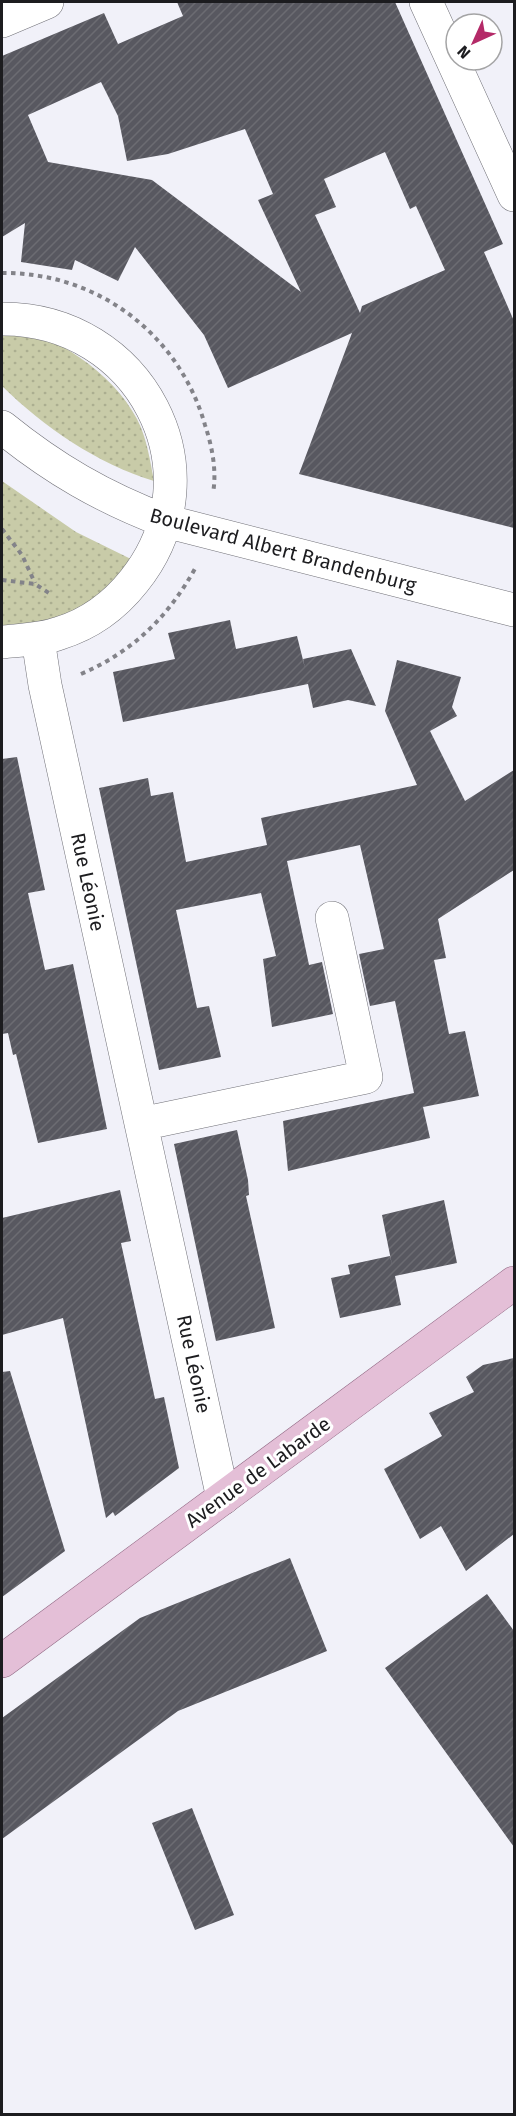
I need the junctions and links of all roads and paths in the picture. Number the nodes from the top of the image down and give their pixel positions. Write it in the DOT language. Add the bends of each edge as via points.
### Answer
graph roads {
  1 [pos="47,2"];
  2 [pos="426,2"];
  3 [pos="2,21"];
  4 [pos="514,195"];
  5 [pos="2,319"];
  6 [pos="2,428"];
  7 [pos="165,521"];
  8 [pos="2,529"];
  9 [pos="35,584"];
  10 [pos="514,609"];
  11 [pos="38,639"];
  12 [pos="2,642"];
  13 [pos="332,918"];
  14 [pos="141,1124"];
  15 [pos="514,1283"];
  16 [pos="223,1498"];
  17 [pos="2,1661"];
  1 -- 3 [label="street"];
  2 -- 4 [label="street"];
  5 -- 7 [label="street" via="58,326 89,340 117,361 141,387 158,418 167,452 170,486"];
  6 -- 7 [label="street, Boulevard Albert Brandenburg" via="60,472"];
  7 -- 10 [label="street, Boulevard Albert Brandenburg"];
  7 -- 11 [label="street" via="156,547 126,592 82,624"];
  8 -- 9 [label="path" via="22,555"];
  11 -- 12 [label="street"];
  11 -- 14 [label="street, Rue Léonie"];
  13 -- 14 [label="street" via="366,1077"];
  14 -- 16 [label="street, Rue Léonie"];
  15 -- 16 [label="main road, Avenue de Labarde"];
  16 -- 17 [label="main road, Avenue de Labarde"];
}
